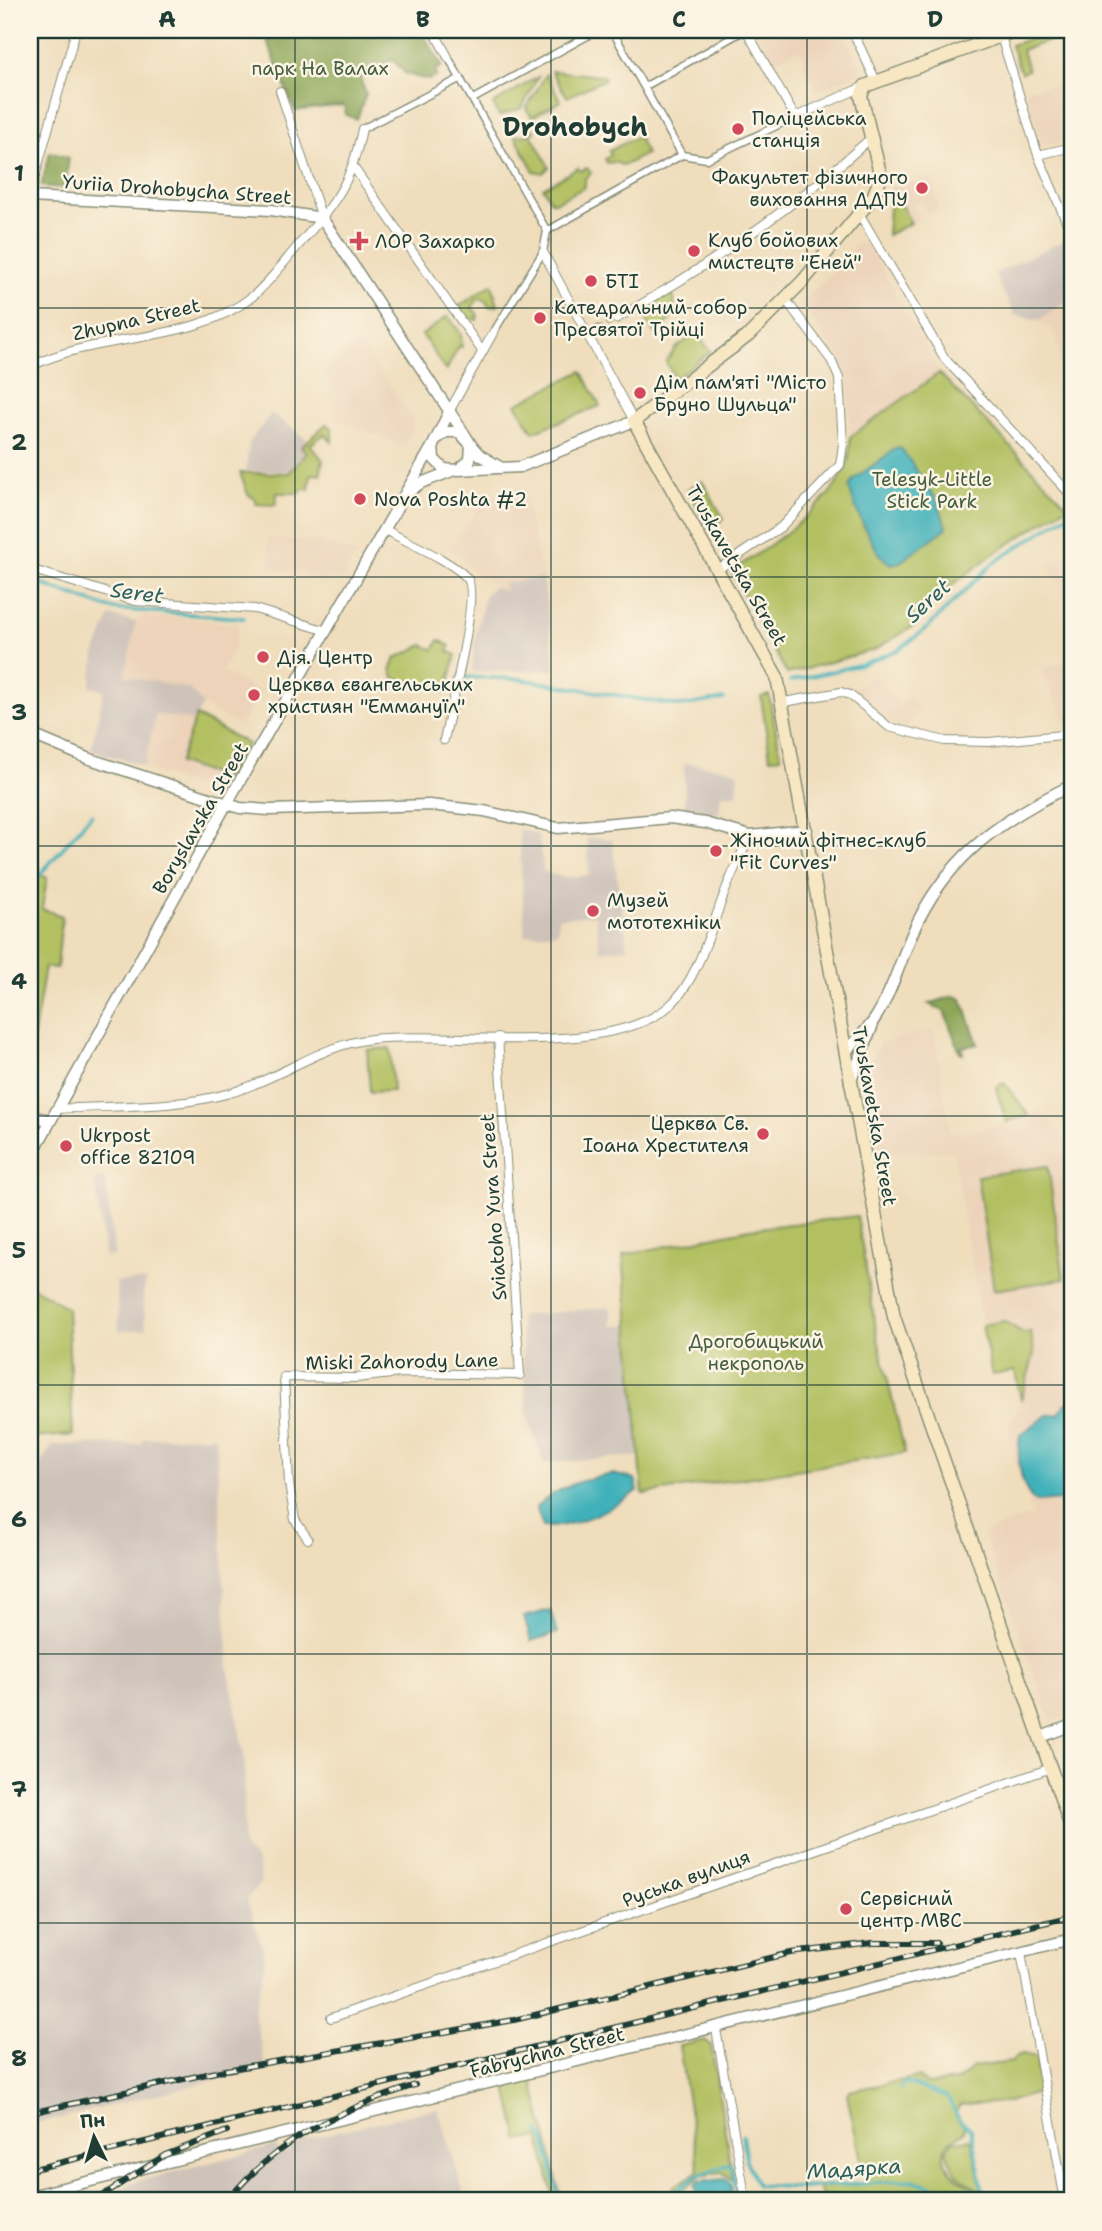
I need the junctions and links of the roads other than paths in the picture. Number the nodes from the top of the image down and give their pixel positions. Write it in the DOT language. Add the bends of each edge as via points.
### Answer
graph roads {
  1 [pos="76,30"];
  2 [pos="433,30"];
  3 [pos="598,30"];
  4 [pos="612,30"];
  5 [pos="745,30"];
  6 [pos="852,30"];
  7 [pos="1017,30"];
  8 [pos="1000,32"];
  9 [pos="449,57"];
  10 [pos="461,78"];
  11 [pos="871,84"];
  12 [pos="644,87"];
  13 [pos="280,91"];
  14 [pos="473,99"];
  15 [pos="795,117"];
  16 [pos="362,129"];
  17 [pos="872,138"];
  18 [pos="1072,147"];
  19 [pos="682,155"];
  20 [pos="1038,155"];
  21 [pos="354,168"];
  22 [pos="30,195"];
  23 [pos="860,215"];
  24 [pos="322,218"];
  25 [pos="547,231"];
  26 [pos="1072,235"];
  27 [pos="542,252"];
  28 [pos="786,300"];
  29 [pos="616,319"];
  30 [pos="598,329"];
  31 [pos="493,333"];
  32 [pos="587,334"];
  33 [pos="482,351"];
  34 [pos="30,367"];
  35 [pos="450,410"];
  36 [pos="634,421"];
  37 [pos="434,442"];
  38 [pos="470,443"];
  39 [pos="502,468"];
  40 [pos="456,470"];
  41 [pos="1072,496"];
  42 [pos="402,497"];
  43 [pos="384,529"];
  44 [pos="30,569"];
  45 [pos="716,570"];
  46 [pos="327,631"];
  47 [pos="784,702"];
  48 [pos="30,734"];
  49 [pos="1072,734"];
  50 [pos="444,740"];
  51 [pos="1072,785"];
  52 [pos="226,805"];
  53 [pos="807,830"];
  54 [pos="750,836"];
  55 [pos="876,1017"];
  56 [pos="868,1028"];
  57 [pos="841,1032"];
  58 [pos="498,1037"];
  59 [pos="845,1053"];
  60 [pos="850,1083"];
  61 [pos="56,1109"];
  62 [pos="30,1116"];
  63 [pos="50,1120"];
  64 [pos="30,1158"];
  65 [pos="520,1375"];
  66 [pos="309,1539"];
  67 [pos="1072,1725"];
  68 [pos="1041,1737"];
  69 [pos="1051,1768"];
  70 [pos="1072,1830"];
  71 [pos="1072,1939"];
  72 [pos="1021,1952"];
  73 [pos="331,2018"];
  74 [pos="716,2029"];
  75 [pos="30,2196"];
  76 [pos="746,2201"];
  77 [pos="1065,2201"];
  1 -- 22 [label="street"];
  2 -- 9 [label="street"];
  3 -- 14 [label="street"];
  4 -- 12 [label="street"];
  5 -- 12 [label="street"];
  5 -- 15 [label="street"];
  6 -- 11 [label="street"];
  7 -- 8 [label="main road"];
  8 -- 11 [label="main road"];
  8 -- 20 [label="street"];
  9 -- 10 [label="street"];
  10 -- 14 [label="street"];
  10 -- 16 [label="street"];
  11 -- 15 [label="street"];
  11 -- 17 [label="main road" via="861,96"];
  12 -- 19 [label="street"];
  13 -- 24 [label="street"];
  14 -- 25 [label="street"];
  15 -- 19 [label="street" via="707,159"];
  16 -- 21 [label="street, Zhupna Street"];
  17 -- 23 [label="main road" via="881,182"];
  17 -- 29 [label="street" via="749,237"];
  18 -- 20 [label="street"];
  19 -- 25 [label="street"];
  20 -- 26 [label="street"];
  21 -- 24 [label="street, Zhupna Street"];
  21 -- 33 [label="street"];
  22 -- 24 [label="street, Yuriia Drohobycha Street"];
  23 -- 28 [label="main road"];
  23 -- 41 [label="street" via="945,359"];
  24 -- 34 [label="street, Zhupna Street" via="272,278 231,310 194,324 77,348"];
  24 -- 35 [label="street"];
  25 -- 27 [label="street"];
  27 -- 31 [label="street"];
  27 -- 32 [label="street"];
  28 -- 36 [label="main road" via="720,358"];
  28 -- 45 [label="street" via="839,378 840,465 781,527"];
  30 -- 32 [label="street"];
  31 -- 33 [label="street"];
  32 -- 36 [label="street"];
  33 -- 35 [label="street"];
  35 -- 37 [label="street, Boryslavska Street"];
  35 -- 38 [label="street"];
  36 -- 39 [label="street, Boryslavska Street" via="546,459"];
  36 -- 45 [label="main road, Truskavetska Street"];
  37 -- 38 [label="street" via="455,431"];
  37 -- 40 [label="street" via="437,463"];
  37 -- 42 [label="street, Boryslavska Street"];
  38 -- 39 [label="street" via="486,460"];
  38 -- 40 [label="street" via="470,460"];
  39 -- 40 [label="street, Boryslavska Street"];
  40 -- 42 [label="street, Boryslavska Street" via="421,483"];
  42 -- 43 [label="street, Boryslavska Street"];
  43 -- 46 [label="street, Boryslavska Street"];
  43 -- 50 [label="street" via="469,579 471,612"];
  44 -- 46 [label="street" via="135,601 255,609"];
  45 -- 47 [label="main road, Truskavetska Street" via="779,683"];
  46 -- 52 [label="street, Boryslavska Street"];
  47 -- 49 [label="street" via="841,692 889,727 945,741"];
  47 -- 53 [label="main road, Truskavetska Street"];
  48 -- 52 [label="street"];
  51 -- 55 [label="street" via="998,828 955,862 918,921"];
  52 -- 54 [label="street" via="270,810 429,805 484,811 558,828 670,818"];
  52 -- 61 [label="street, Boryslavska Street"];
  53 -- 54 [label="street"];
  53 -- 57 [label="main road, Truskavetska Street"];
  54 -- 58 [label="street" via="689,980 668,1007 639,1023 603,1032"];
  55 -- 56 [label="street"];
  55 -- 60 [label="street"];
  56 -- 57 [label="street"];
  56 -- 59 [label="street"];
  57 -- 59 [label="main road, Truskavetska Street"];
  58 -- 61 [label="street" via="361,1041 322,1051 258,1083 206,1099"];
  58 -- 65 [label="street, Sviatoho Yura Street"];
  59 -- 60 [label="main road, Truskavetska Street"];
  60 -- 68 [label="main road, Truskavetska Street" via="894,1317"];
  61 -- 63 [label="street, Boryslavska Street"];
  62 -- 63 [label="street"];
  63 -- 64 [label="street, Boryslavska Street"];
  65 -- 66 [label="street, Miski Zahorody Lane" via="284,1377 289,1484 295,1520"];
  67 -- 68 [label="street"];
  68 -- 69 [label="main road, Truskavetska Street"];
  69 -- 70 [label="main road, Truskavetska Street"];
  69 -- 73 [label="street, Руська вулиця"];
  71 -- 72 [label="street, Fabrychna Street"];
  72 -- 74 [label="street, Fabrychna Street"];
  72 -- 77 [label="street"];
  74 -- 75 [label="street, Fabrychna Street"];
  74 -- 76 [label="street"];
}
